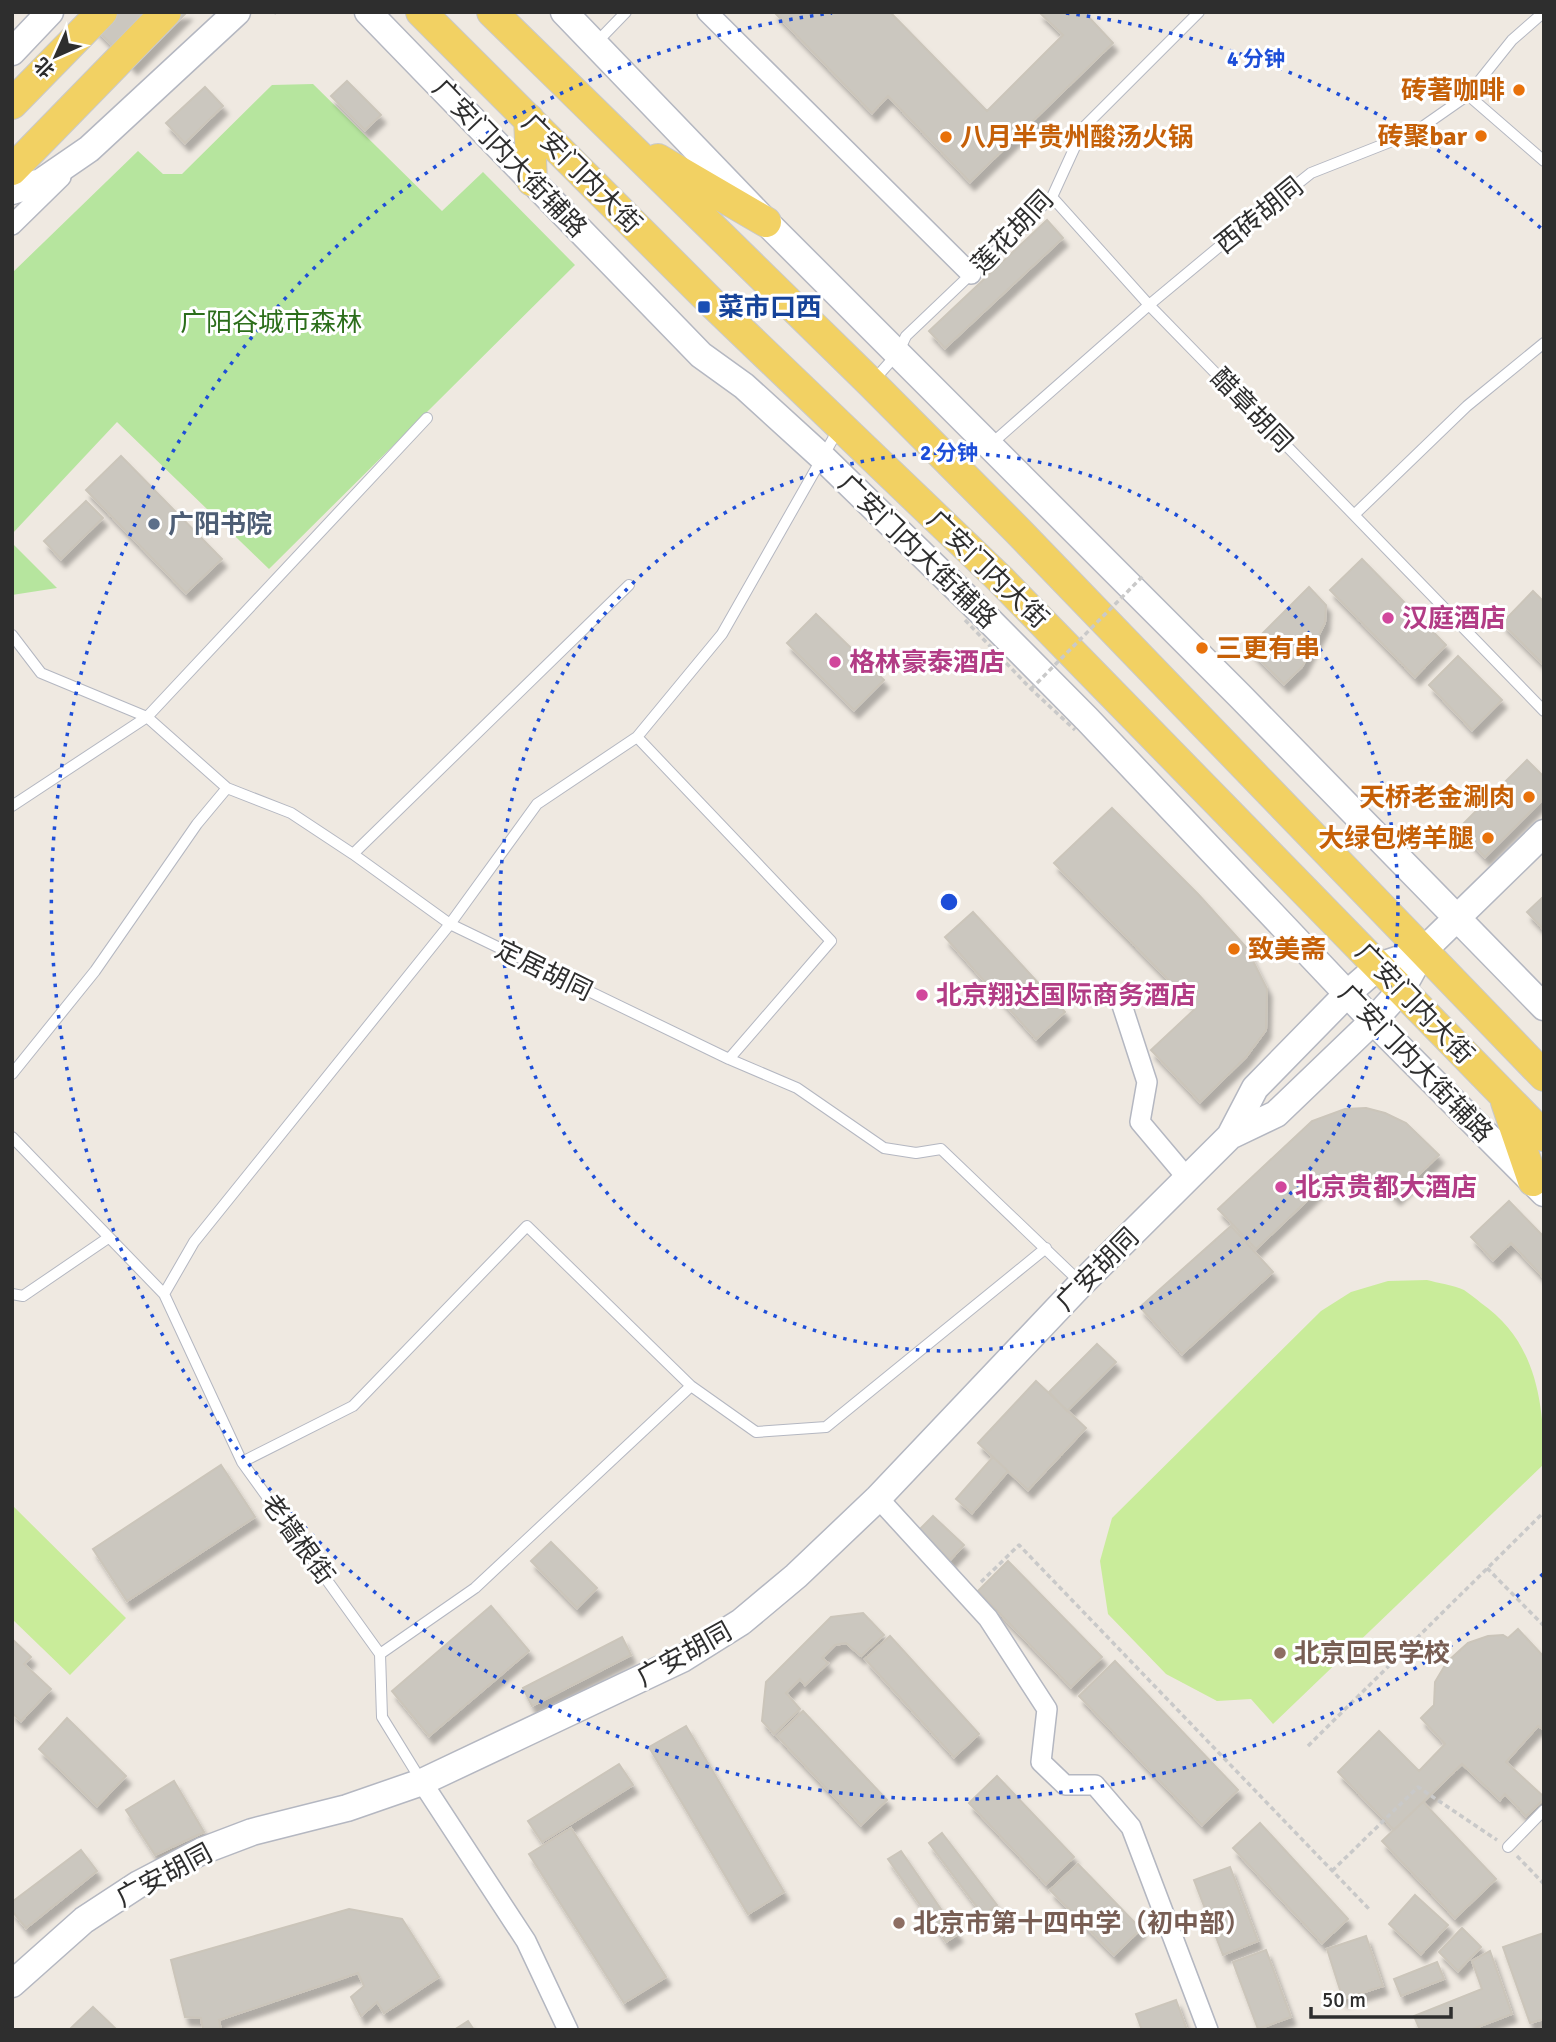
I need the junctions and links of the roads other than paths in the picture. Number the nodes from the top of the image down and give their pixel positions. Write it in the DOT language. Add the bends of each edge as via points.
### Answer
graph roads {
  1 [pos="50,12"];
  2 [pos="102,12"];
  3 [pos="166,12"];
  4 [pos="237,12"];
  5 [pos="368,12"];
  6 [pos="421,12"];
  7 [pos="492,12"];
  8 [pos="564,12"];
  9 [pos="626,12"];
  10 [pos="707,12"];
  11 [pos="1199,12"];
  12 [pos="1544,12"];
  13 [pos="595,44"];
  14 [pos="12,52"];
  15 [pos="1468,95"];
  16 [pos="12,104"];
  17 [pos="529,119"];
  18 [pos="617,135"];
  19 [pos="89,149"];
  20 [pos="1544,160"];
  21 [pos="12,170"];
  22 [pos="532,181"];
  23 [pos="12,191"];
  24 [pos="1052,197"];
  25 [pos="766,222"];
  26 [pos="12,225"];
  27 [pos="971,274"];
  28 [pos="1149,305"];
  29 [pos="1542,346"];
  30 [pos="898,353"];
  31 [pos="871,383"];
  32 [pos="427,418"];
  33 [pos="840,426"];
  34 [pos="988,446"];
  35 [pos="822,457"];
  36 [pos="1354,515"];
  37 [pos="629,585"];
  38 [pos="12,635"];
  39 [pos="1544,711"];
  40 [pos="147,718"];
  41 [pos="637,737"];
  42 [pos="227,788"];
  43 [pos="12,806"];
  44 [pos="1544,833"];
  45 [pos="353,854"];
  46 [pos="1456,919"];
  47 [pos="450,924"];
  48 [pos="1423,951"];
  49 [pos="1379,966"];
  50 [pos="1402,989"];
  51 [pos="1348,993"];
  52 [pos="1121,1002"];
  53 [pos="1544,1007"];
  54 [pos="1373,1021"];
  55 [pos="729,1059"];
  56 [pos="12,1073"];
  57 [pos="1544,1076"];
  58 [pos="1502,1092"];
  59 [pos="1230,1136"];
  60 [pos="1544,1136"];
  61 [pos="12,1138"];
  62 [pos="1188,1179"];
  63 [pos="1538,1187"];
  64 [pos="108,1238"];
  65 [pos="1046,1248"];
  66 [pos="1081,1284"];
  67 [pos="12,1294"];
  68 [pos="164,1294"];
  69 [pos="691,1386"];
  70 [pos="242,1462"];
  71 [pos="878,1498"];
  72 [pos="380,1654"];
  73 [pos="422,1782"];
  74 [pos="1544,1810"];
  75 [pos="1508,1847"];
  76 [pos="12,1984"];
  77 [pos="568,2030"];
  78 [pos="1208,2030"];
  1 -- 14 [label="street"];
  2 -- 16 [label="main road"];
  3 -- 21 [label="main road"];
  4 -- 19 [label="street"];
  5 -- 22 [label="street, 广安门内大街辅路"];
  6 -- 17 [label="main road, 广安门内大街"];
  7 -- 18 [label="main road, 广安门内大街"];
  8 -- 13 [label="street"];
  9 -- 13 [label="lane"];
  10 -- 27 [label="street"];
  11 -- 24 [label="lane, 莲花胡同" via="1084,127"];
  12 -- 15 [label="lane, 西砖胡同" via="1512,40"];
  13 -- 25 [label="street"];
  15 -- 20 [label="lane"];
  15 -- 28 [label="lane, 西砖胡同" via="1415,132 1311,173"];
  17 -- 22 [label="main road"];
  17 -- 33 [label="main road, 广安门内大街"];
  18 -- 25 [label="main road"];
  18 -- 31 [label="main road, 广安门内大街"];
  19 -- 23 [label="street" via="41,182"];
  19 -- 26 [label="street"];
  22 -- 35 [label="street, 广安门内大街辅路" via="701,355 744,386"];
  24 -- 27 [label="lane, 莲花胡同"];
  24 -- 28 [label="lane, 醋章胡同"];
  25 -- 30 [label="street"];
  27 -- 30 [label="lane, 莲花胡同" via="906,336"];
  28 -- 34 [label="lane, 西砖胡同"];
  28 -- 36 [label="lane, 醋章胡同"];
  29 -- 36 [label="lane" via="1466,407"];
  30 -- 31 [label="lane, 莲花胡同"];
  30 -- 34 [label="street"];
  31 -- 48 [label="main road, 广安门内大街"];
  32 -- 40 [label="lane"];
  33 -- 35 [label="lane"];
  33 -- 49 [label="main road, 广安门内大街" via="1000,579"];
  34 -- 46 [label="street"];
  35 -- 41 [label="lane" via="722,634"];
  35 -- 51 [label="street, 广安门内大街辅路" via="1087,719"];
  36 -- 39 [label="lane, 醋章胡同"];
  37 -- 45 [label="lane"];
  38 -- 40 [label="lane, 定居胡同" via="41,673"];
  40 -- 42 [label="lane, 定居胡同"];
  40 -- 43 [label="lane"];
  41 -- 47 [label="lane" via="537,804"];
  41 -- 55 [label="lane" via="831,941"];
  42 -- 45 [label="lane, 定居胡同" via="291,813"];
  42 -- 56 [label="lane" via="94,971"];
  44 -- 46 [label="street"];
  45 -- 47 [label="lane, 定居胡同"];
  46 -- 48 [label="street"];
  46 -- 53 [label="street"];
  47 -- 55 [label="lane, 定居胡同"];
  47 -- 68 [label="lane" via="194,1242"];
  48 -- 49 [label="street"];
  48 -- 50 [label="street, 广安胡同"];
  48 -- 57 [label="main road, 广安门内大街"];
  49 -- 50 [label="main road, 广安门内大街"];
  49 -- 51 [label="street, 广安胡同"];
  50 -- 54 [label="street, 广安胡同"];
  50 -- 58 [label="main road, 广安门内大街"];
  51 -- 54 [label="street, 广安门内大街辅路"];
  51 -- 59 [label="street, 广安胡同" via="1255,1088"];
  52 -- 62 [label="street" via="1147,1082 1140,1122"];
  54 -- 59 [label="street, 广安胡同" via="1276,1114"];
  54 -- 63 [label="street, 广安门内大街辅路"];
  55 -- 65 [label="lane, 定居胡同" via="797,1088 884,1148 916,1153 941,1149"];
  58 -- 60 [label="main road, 广安门内大街"];
  58 -- 63 [label="main road"];
  59 -- 62 [label="street, 广安胡同"];
  61 -- 64 [label="lane"];
  62 -- 66 [label="street, 广安胡同"];
  64 -- 67 [label="lane" via="23,1296"];
  64 -- 68 [label="lane"];
  65 -- 66 [label="lane, 定居胡同"];
  65 -- 69 [label="lane" via="826,1427 756,1432"];
  66 -- 71 [label="street, 广安胡同"];
  68 -- 70 [label="lane, 老墙根街"];
  69 -- 70 [label="lane" via="527,1226 353,1406"];
  69 -- 72 [label="lane" via="475,1588"];
  70 -- 72 [label="lane, 老墙根街"];
  71 -- 73 [label="street, 广安胡同" via="741,1622 682,1660"];
  71 -- 78 [label="street" via="988,1618 1047,1709 1041,1762 1065,1785 1095,1784 1131,1827"];
  72 -- 73 [label="lane" via="382,1717"];
  73 -- 76 [label="street, 广安胡同" via="202,1851 84,1920"];
  73 -- 77 [label="street" via="526,1941"];
  74 -- 75 [label="lane"];
}
